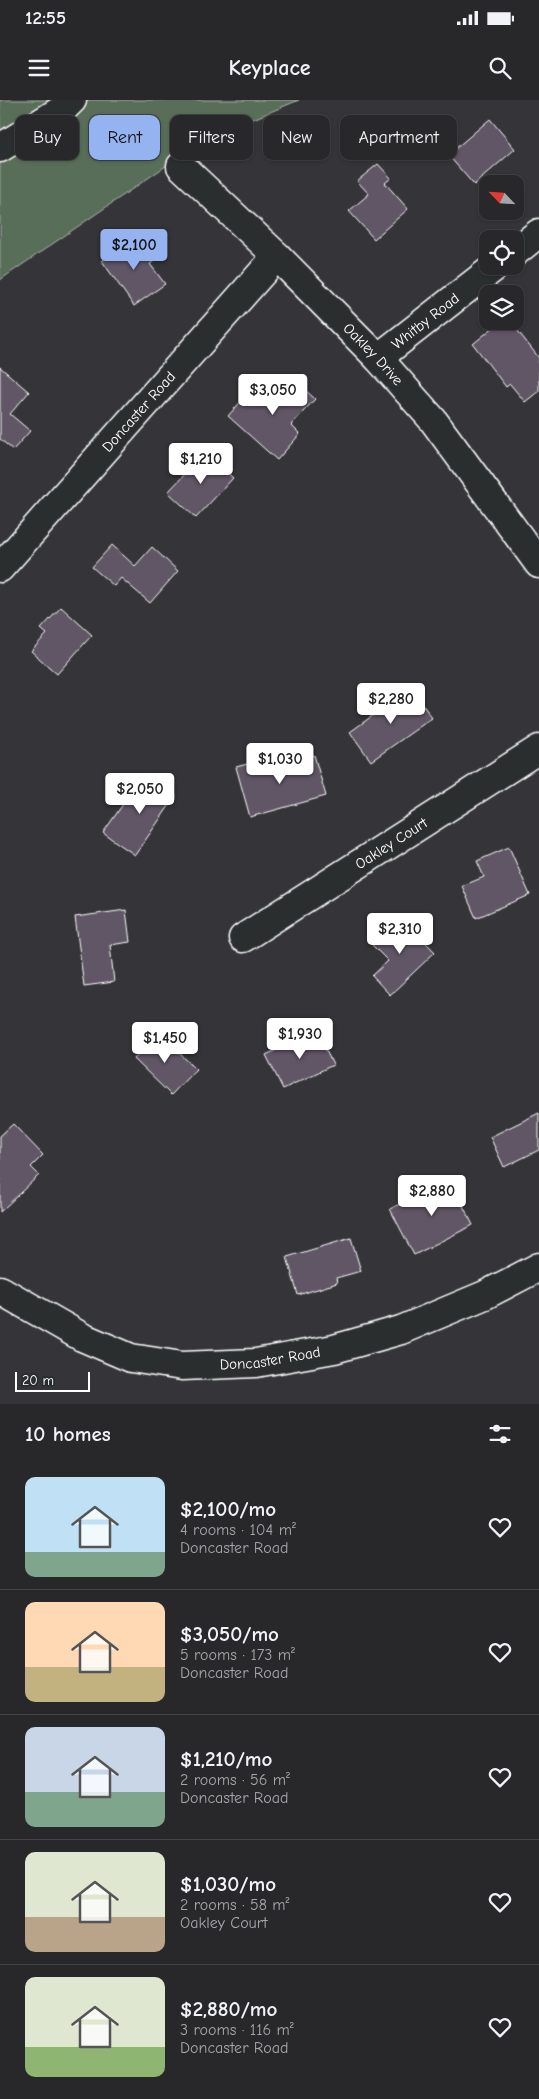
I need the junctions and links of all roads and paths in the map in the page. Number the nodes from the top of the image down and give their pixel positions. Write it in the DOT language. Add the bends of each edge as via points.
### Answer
graph roads {
  1 [pos="72,100"];
  2 [pos="0,148"];
  3 [pos="181,166"];
  4 [pos="539,233"];
  5 [pos="524,245"];
  6 [pos="277,256"];
  7 [pos="484,275"];
  8 [pos="378,358"];
  9 [pos="539,564"];
  10 [pos="0,568"];
  11 [pos="539,749"];
  12 [pos="243,938"];
  13 [pos="539,1267"];
  14 [pos="0,1290"];
  1 -- 2 [label="street"];
  3 -- 6 [label="street, Oakley Drive"];
  4 -- 5 [label="street"];
  6 -- 8 [label="street, Oakley Drive"];
  6 -- 10 [label="street, Doncaster Road"];
  7 -- 8 [label="street, Whitby Road"];
  8 -- 9 [label="street, Oakley Drive" via="433,420"];
  11 -- 12 [label="street, Oakley Court"];
  13 -- 14 [label="street, Doncaster Road" via="485,1295 401,1330 334,1350 256,1363 182,1366 131,1358 82,1336"];
}
